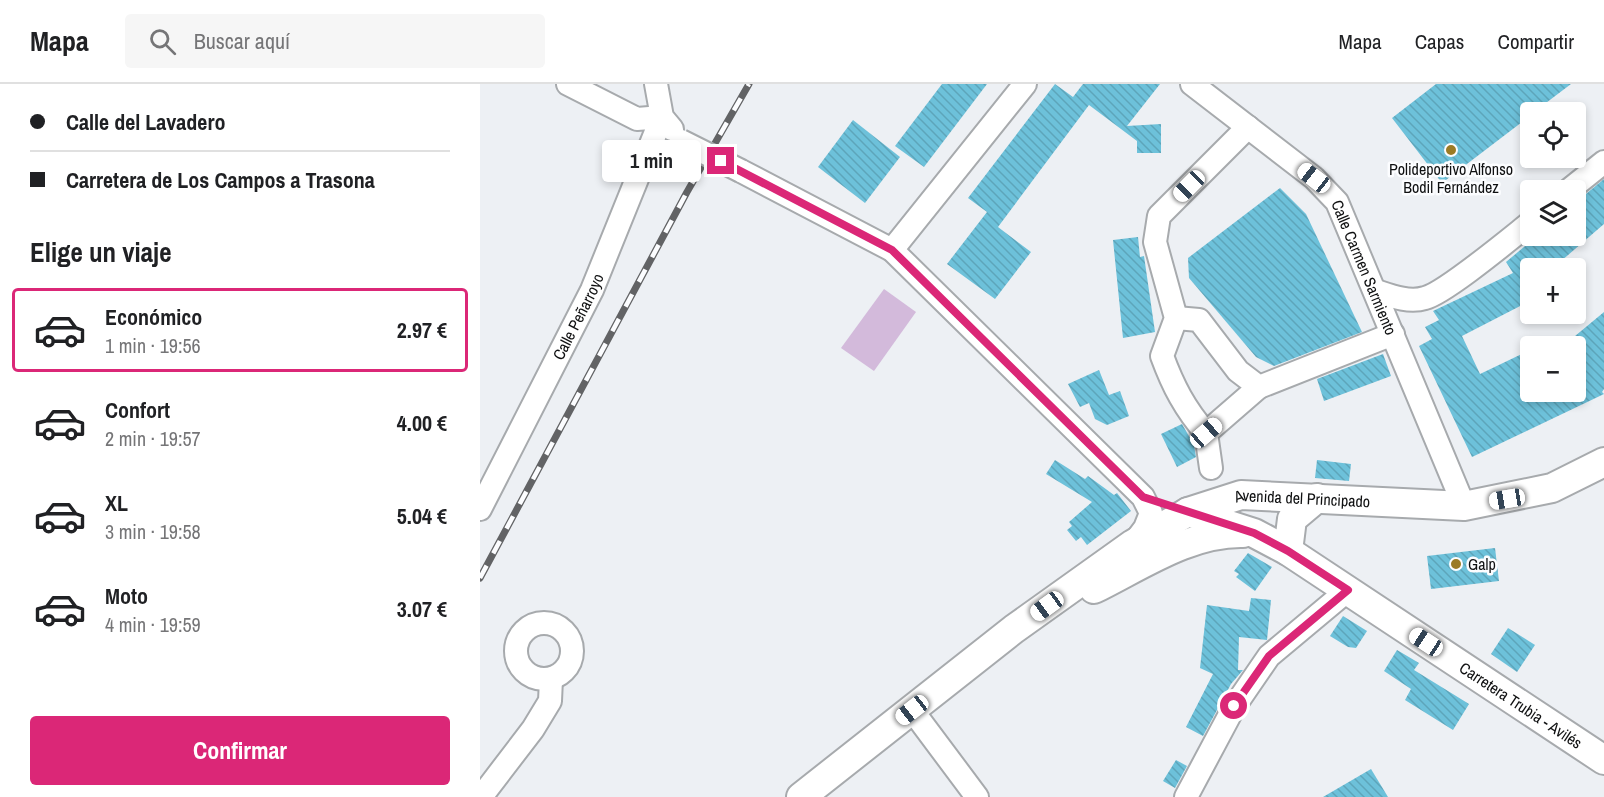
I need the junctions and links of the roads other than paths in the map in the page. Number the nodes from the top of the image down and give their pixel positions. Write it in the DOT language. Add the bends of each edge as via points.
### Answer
graph roads {
  1 [pos="568,84"];
  2 [pos="656,84"];
  3 [pos="1025,84"];
  4 [pos="1192,84"];
  5 [pos="662,117"];
  6 [pos="1248,127"];
  7 [pos="1604,162"];
  8 [pos="1582,180"];
  9 [pos="1520,230"];
  10 [pos="892,250"];
  11 [pos="1376,291"];
  12 [pos="1176,318"];
  13 [pos="1393,334"];
  14 [pos="1259,387"];
  15 [pos="1206,433"];
  16 [pos="1604,462"];
  17 [pos="1211,468"];
  18 [pos="1266,495"];
  19 [pos="1143,497"];
  20 [pos="1317,498"];
  21 [pos="1464,506"];
  22 [pos="480,509"];
  23 [pos="1188,512"];
  24 [pos="1254,533"];
  25 [pos="1133,544"];
  26 [pos="1288,551"];
  27 [pos="1348,590"];
  28 [pos="1014,629"];
  29 [pos="551,679"];
  30 [pos="912,710"];
  31 [pos="1604,760"];
  32 [pos="481,797"];
  33 [pos="801,797"];
  34 [pos="977,797"];
  35 [pos="1186,797"];
  1 -- 5 [label="street" via="637,119"];
  2 -- 5 [label="street"];
  3 -- 10 [label="street"];
  4 -- 6 [label="street, Calle Carmen Sarmiento"];
  5 -- 10 [label="street, bridge" via="681,141"];
  5 -- 22 [label="street, Calle Peñarroyo" via="592,290"];
  6 -- 11 [label="street, Calle Carmen Sarmiento" via="1314,178 1337,202"];
  6 -- 12 [label="street" via="1160,216 1155,242"];
  7 -- 8 [label="street"];
  9 -- 11 [label="street" via="1425,298 1399,299"];
  10 -- 19 [label="street"];
  11 -- 13 [label="street, Calle Carmen Sarmiento"];
  12 -- 14 [label="street" via="1199,320 1238,371"];
  12 -- 15 [label="street" via="1162,356 1173,386"];
  13 -- 14 [label="street"];
  13 -- 21 [label="street, Calle Carmen Sarmiento"];
  14 -- 15 [label="street"];
  15 -- 17 [label="street"];
  16 -- 21 [label="main road, Avenida del Principado" via="1552,488"];
  18 -- 20 [label="main road, Avenida del Principado"];
  18 -- 23 [label="main road, Avenida del Principado" via="1241,495"];
  18 -- 24 [label="main road" via="1251,504 1246,515"];
  19 -- 23 [label="street"];
  19 -- 25 [label="street" via="1151,513"];
  20 -- 21 [label="main road, Avenida del Principado"];
  20 -- 26 [label="main road" via="1292,519"];
  23 -- 24 [label="main road, Carretera Trubia - Avilés"];
  23 -- 25 [label="main road, Avenida del Principado"];
  24 -- 26 [label="main road, Carretera Trubia - Avilés"];
  24 -- 28 [label="main road" via="1227,533 1193,540"];
  25 -- 28 [label="main road, Avenida del Principado"];
  26 -- 27 [label="main road, Carretera Trubia - Avilés"];
  27 -- 31 [label="main road, Carretera Trubia - Avilés"];
  27 -- 35 [label="street" via="1269,656 1234,706"];
  28 -- 30 [label="main road, Avenida del Principado"];
  29 -- 32 [label="street" via="550,701"];
  30 -- 33 [label="main road, Avenida del Principado"];
  30 -- 34 [label="street"];
}
